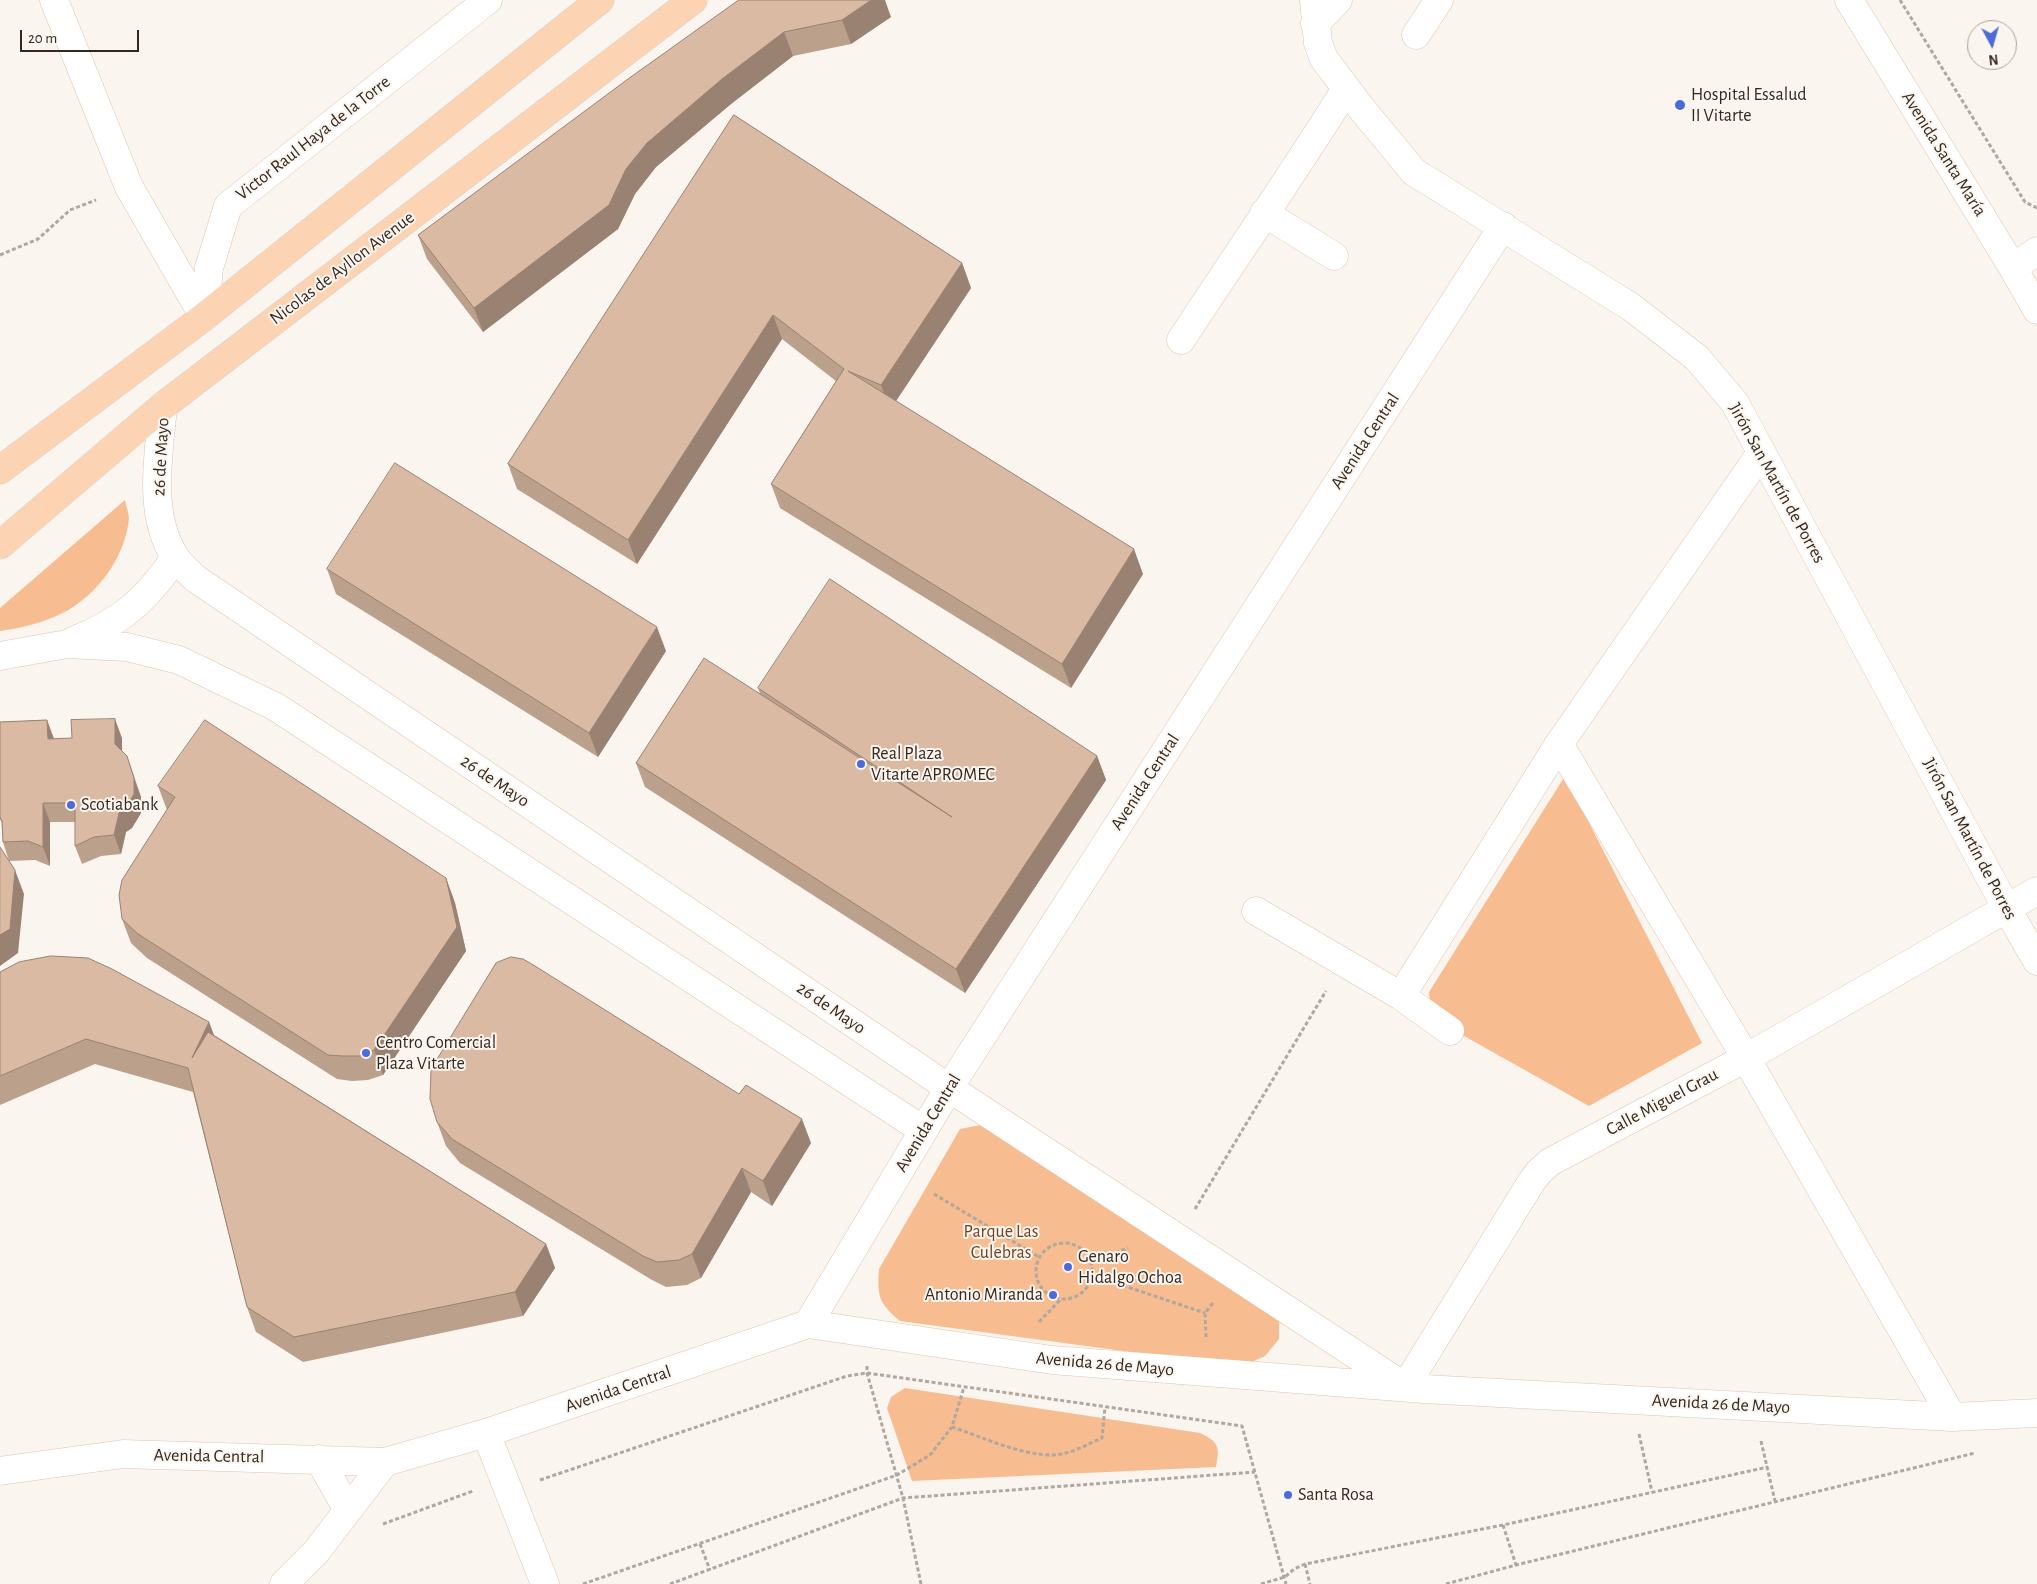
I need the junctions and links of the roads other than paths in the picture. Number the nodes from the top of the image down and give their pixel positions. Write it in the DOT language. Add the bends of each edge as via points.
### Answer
graph roads {
  1 [pos="54,0"];
  2 [pos="488,0"];
  3 [pos="600,0"];
  4 [pos="693,0"];
  5 [pos="1338,0"];
  6 [pos="1439,0"];
  7 [pos="1849,0"];
  8 [pos="1315,12"];
  9 [pos="1416,35"];
  10 [pos="1346,89"];
  11 [pos="1264,213"];
  12 [pos="1503,226"];
  13 [pos="2037,251"];
  14 [pos="1334,256"];
  15 [pos="2014,268"];
  16 [pos="2037,310"];
  17 [pos="204,317"];
  18 [pos="1181,340"];
  19 [pos="163,406"];
  20 [pos="1762,453"];
  21 [pos="0,470"];
  22 [pos="0,546"];
  23 [pos="175,558"];
  24 [pos="67,644"];
  25 [pos="0,656"];
  26 [pos="1559,744"];
  27 [pos="2037,891"];
  28 [pos="2007,910"];
  29 [pos="1256,911"];
  30 [pos="2037,961"];
  31 [pos="1401,996"];
  32 [pos="1450,1031"];
  33 [pos="1746,1058"];
  34 [pos="949,1088"];
  35 [pos="923,1130"];
  36 [pos="808,1324"];
  37 [pos="1405,1388"];
  38 [pos="2037,1413"];
  39 [pos="1952,1417"];
  40 [pos="486,1433"];
  41 [pos="319,1459"];
  42 [pos="385,1462"];
  43 [pos="0,1471"];
  44 [pos="348,1510"];
  45 [pos="284,1584"];
  46 [pos="545,1584"];
  1 -- 17 [label="street" via="129,187"];
  2 -- 17 [label="street, Victor Raul Haya de la Torre" via="228,206 209,268"];
  3 -- 17 [label="main road"];
  4 -- 19 [label="main road, Nicolas de Ayllon Avenue"];
  5 -- 8 [label="street"];
  6 -- 9 [label="street"];
  7 -- 15 [label="street, Avenida Santa María"];
  8 -- 10 [label="street, Jirón San Martín de Porres" via="1318,43 1324,59"];
  10 -- 11 [label="street" via="1310,148"];
  10 -- 12 [label="street, Jirón San Martín de Porres" via="1414,172"];
  11 -- 14 [label="street"];
  11 -- 18 [label="street"];
  12 -- 20 [label="street, Jirón San Martín de Porres" via="1632,307 1697,358 1735,403"];
  12 -- 34 [label="street, Avenida Central"];
  13 -- 15 [label="street"];
  15 -- 16 [label="street, Avenida Santa María"];
  17 -- 21 [label="main road"];
  19 -- 22 [label="main road, Nicolas de Ayllon Avenue"];
  19 -- 23 [label="street, 26 de Mayo" via="157,484 159,512"];
  20 -- 26 [label="street"];
  20 -- 28 [label="street, Jirón San Martín de Porres"];
  23 -- 24 [label="street" via="155,586 130,611 100,630"];
  23 -- 34 [label="street, 26 de Mayo" via="196,579"];
  24 -- 25 [label="street"];
  24 -- 35 [label="street" via="127,647 179,660 276,707"];
  26 -- 31 [label="street"];
  26 -- 33 [label="street"];
  27 -- 28 [label="street, Calle Miguel Grau"];
  28 -- 30 [label="street, Jirón San Martín de Porres"];
  28 -- 33 [label="street, Calle Miguel Grau"];
  29 -- 31 [label="street"];
  31 -- 32 [label="street"];
  33 -- 37 [label="street, Calle Miguel Grau" via="1550,1162 1539,1172"];
  33 -- 39 [label="street"];
  34 -- 35 [label="street, Avenida Central"];
  34 -- 37 [label="street"];
  35 -- 36 [label="street, Avenida Central"];
  36 -- 37 [label="street, Avenida 26 de Mayo" via="1052,1360"];
  36 -- 40 [label="street, Avenida Central"];
  37 -- 39 [label="street, Avenida 26 de Mayo"];
  38 -- 39 [label="street, Avenida 26 de Mayo"];
  40 -- 42 [label="street, Avenida Central"];
  40 -- 46 [label="street"];
  41 -- 42 [label="street, Avenida Central"];
  41 -- 43 [label="street, Avenida Central" via="123,1454"];
  41 -- 44 [label="street"];
  42 -- 44 [label="street"];
  44 -- 45 [label="street" via="316,1552"];
}
